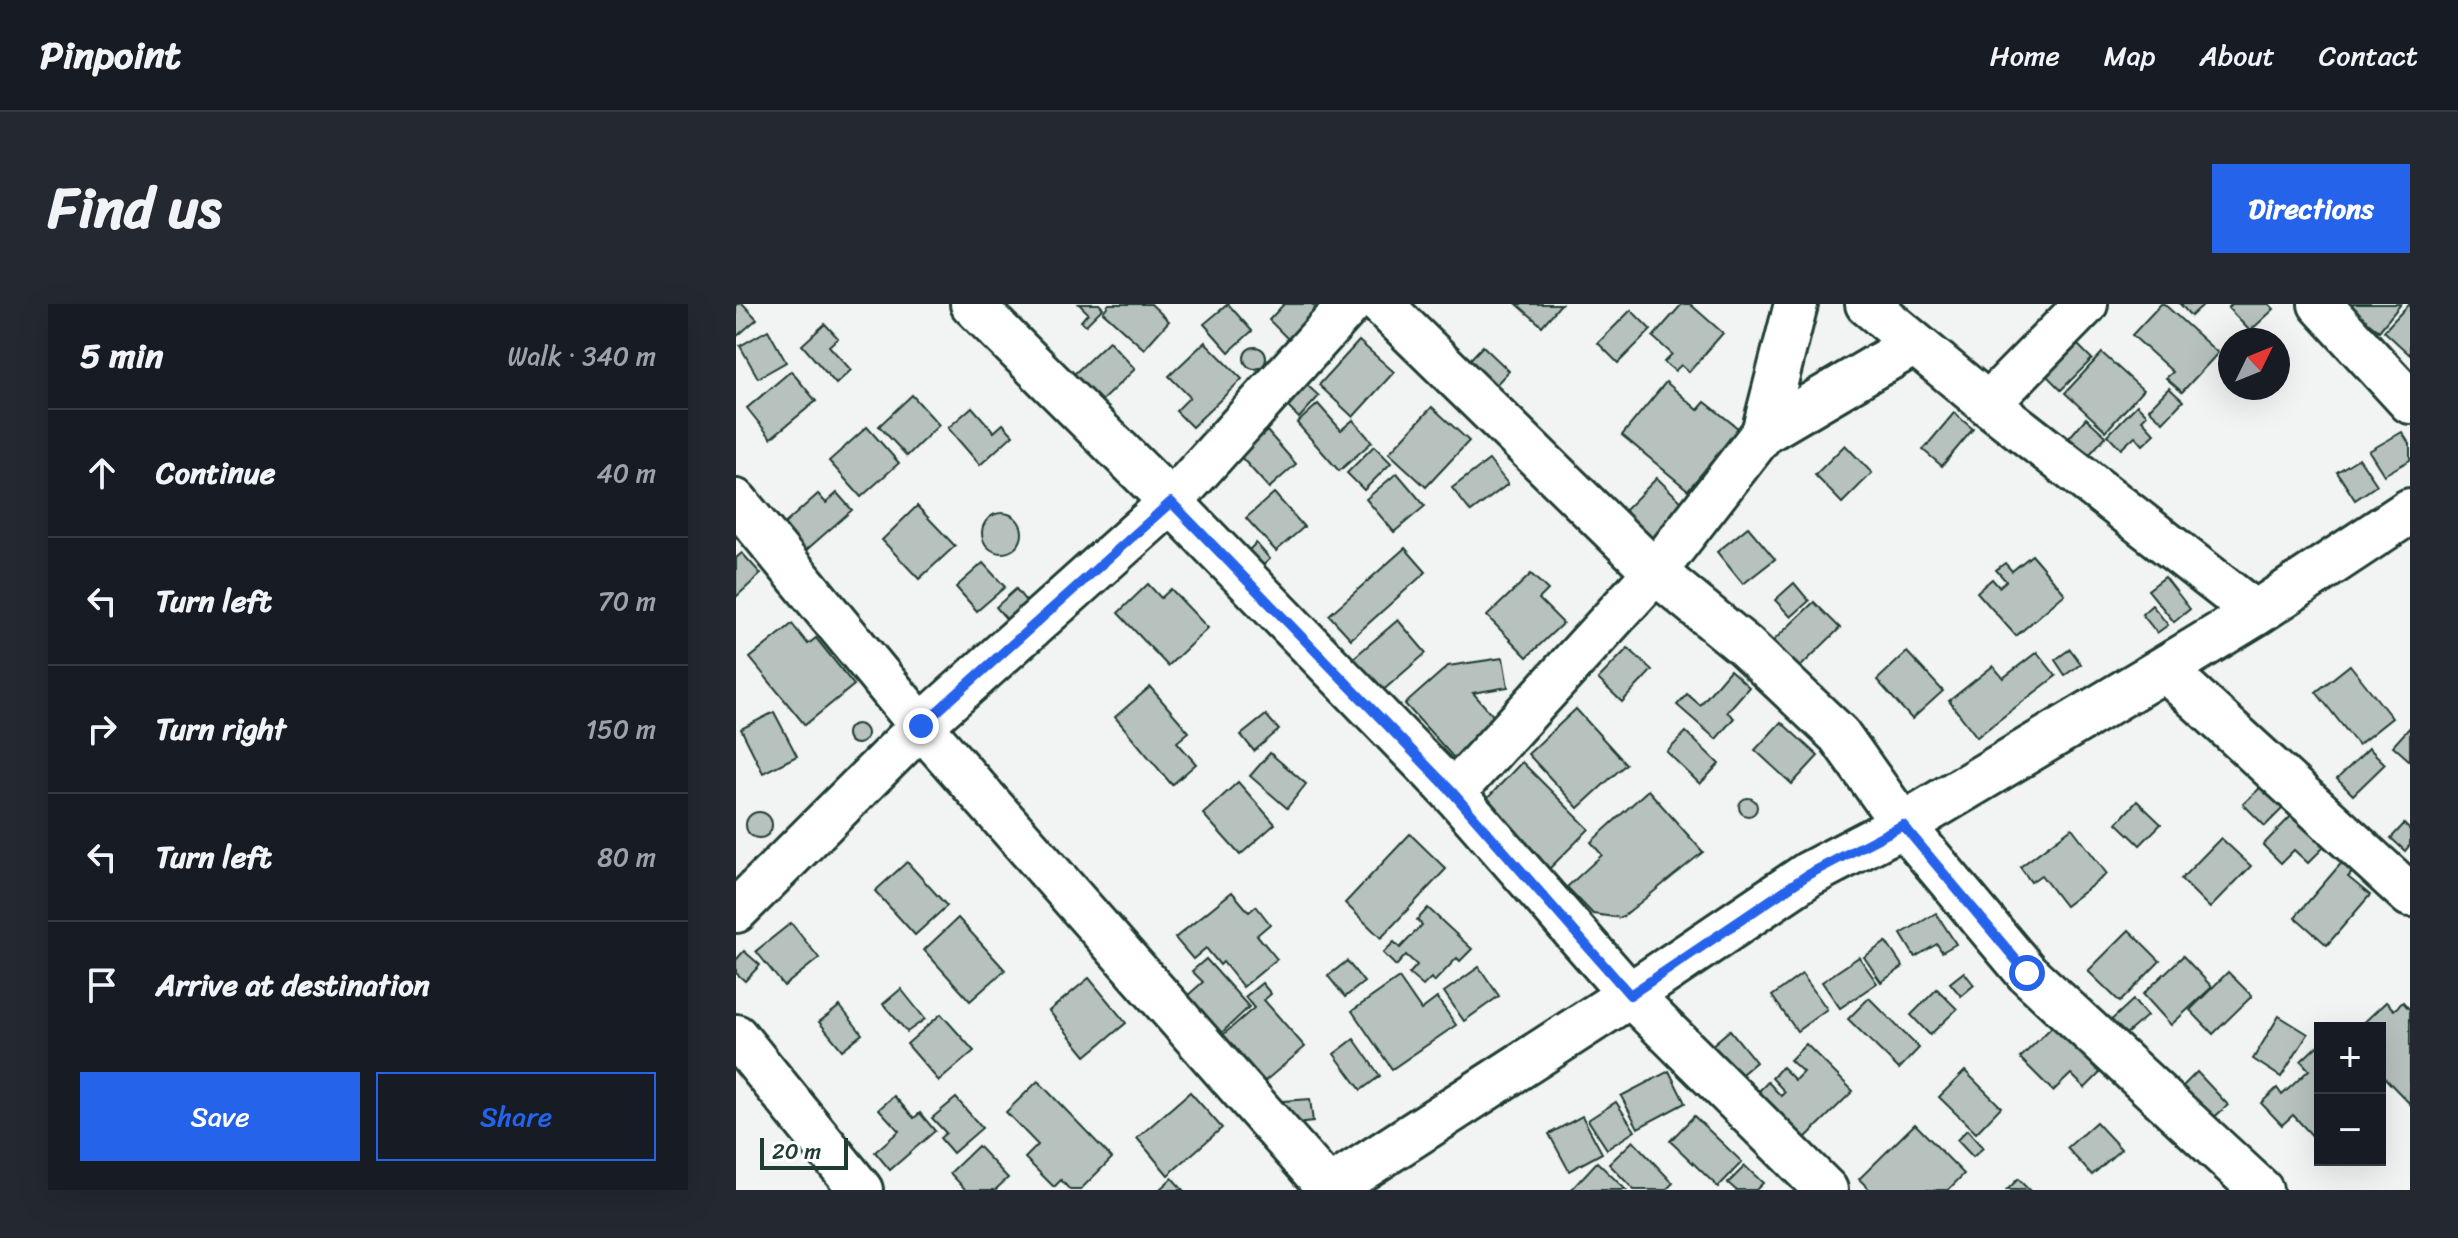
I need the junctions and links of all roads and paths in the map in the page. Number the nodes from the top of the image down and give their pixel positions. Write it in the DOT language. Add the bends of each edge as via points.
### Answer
graph roads {
  1 [pos="972,304"];
  2 [pos="1350,304"];
  3 [pos="1381,304"];
  4 [pos="1796,304"];
  5 [pos="1867,304"];
  6 [pos="2086,304"];
  7 [pos="2320,304"];
  8 [pos="1914,344"];
  9 [pos="2410,402"];
  10 [pos="1988,404"];
  11 [pos="1763,433"];
  12 [pos="736,501"];
  13 [pos="1171,502"];
  14 [pos="2410,511"];
  15 [pos="1655,572"];
  16 [pos="2256,613"];
  17 [pos="2164,669"];
  18 [pos="921,726"];
  19 [pos="1453,793"];
  20 [pos="1903,825"];
  21 [pos="2410,895"];
  22 [pos="736,911"];
  23 [pos="1630,995"];
  24 [pos="736,1036"];
  25 [pos="861,1190"];
  26 [pos="1329,1190"];
  27 [pos="1826,1190"];
  28 [pos="2261,1190"];
  1 -- 13 [label="street"];
  2 -- 13 [label="street"];
  3 -- 15 [label="street"];
  4 -- 11 [label="street"];
  5 -- 8 [label="street"];
  6 -- 10 [label="street"];
  7 -- 9 [label="street"];
  8 -- 10 [label="street"];
  8 -- 11 [label="street"];
  10 -- 16 [label="street"];
  11 -- 15 [label="street"];
  12 -- 18 [label="street"];
  13 -- 18 [label="street"];
  13 -- 19 [label="street"];
  14 -- 16 [label="main road"];
  15 -- 19 [label="street"];
  15 -- 20 [label="street" via="1745,646 1839,735"];
  16 -- 17 [label="main road"];
  17 -- 20 [label="main road"];
  17 -- 21 [label="street"];
  18 -- 22 [label="street"];
  18 -- 26 [label="street"];
  19 -- 23 [label="street"];
  20 -- 23 [label="main road" via="1809,874"];
  20 -- 28 [label="street" via="2027,973"];
  23 -- 26 [label="main road"];
  23 -- 27 [label="street"];
  24 -- 25 [label="street"];
}
